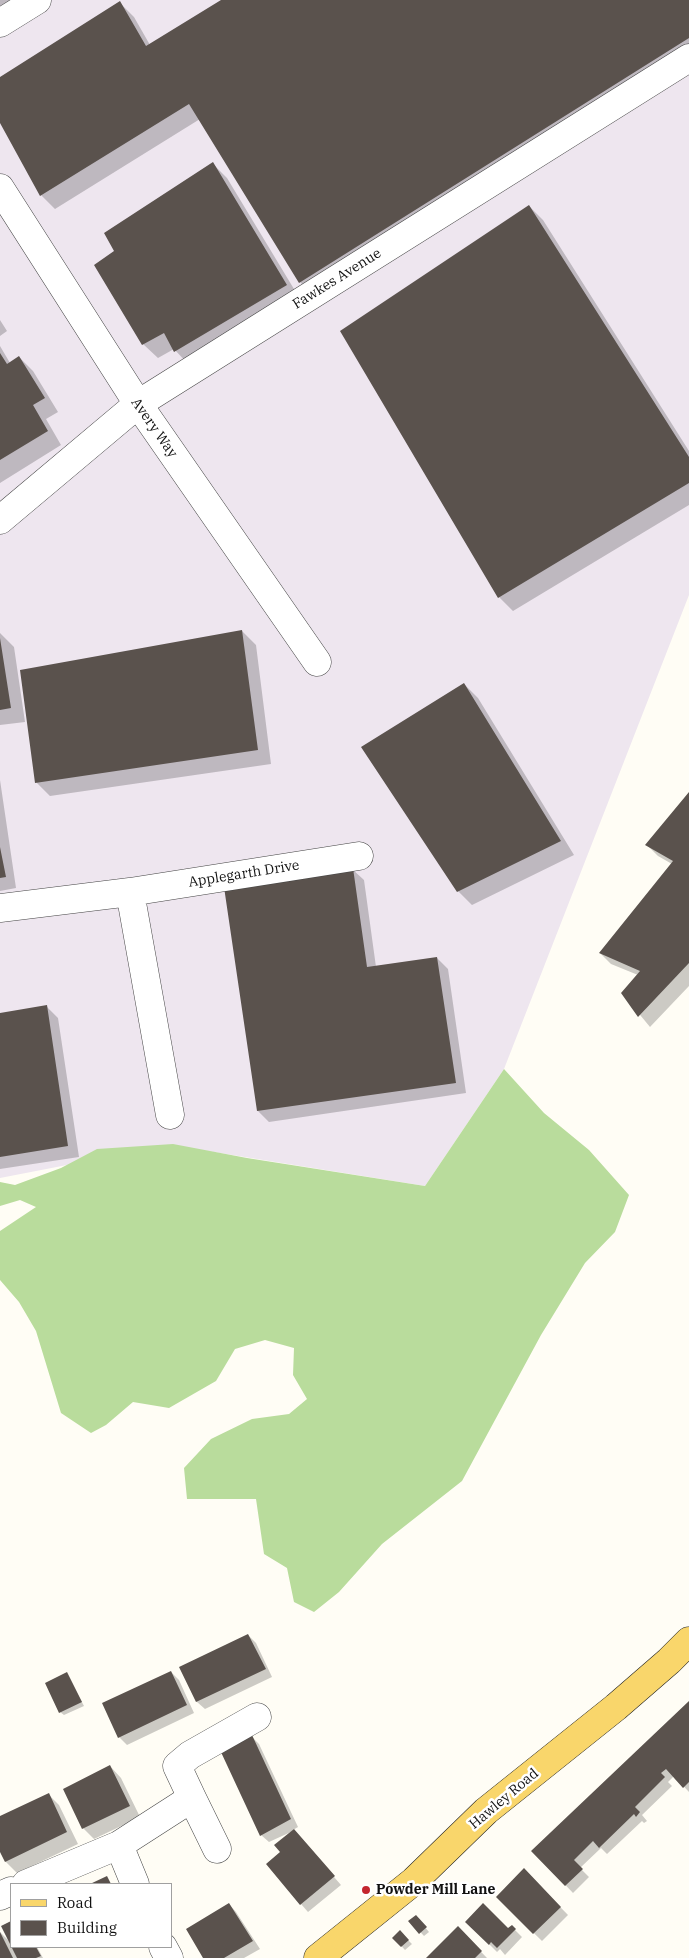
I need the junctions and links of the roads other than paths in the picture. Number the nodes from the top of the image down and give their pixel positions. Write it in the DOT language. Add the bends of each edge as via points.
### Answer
graph roads {
  1 [pos="37,0"];
  2 [pos="0,23"];
  3 [pos="689,58"];
  4 [pos="0,188"];
  5 [pos="138,404"];
  6 [pos="0,520"];
  7 [pos="317,662"];
  8 [pos="359,856"];
  9 [pos="130,892"];
  10 [pos="0,908"];
  11 [pos="170,1115"];
  12 [pos="689,1641"];
  13 [pos="257,1717"];
  14 [pos="192,1798"];
  15 [pos="119,1844"];
  16 [pos="216,1850"];
  17 [pos="28,1883"];
  18 [pos="135,1883"];
  19 [pos="318,1958"];
  1 -- 2 [label="street"];
  3 -- 5 [label="street, Fawkes Avenue"];
  4 -- 5 [label="street, Avery Way"];
  5 -- 6 [label="street, Fawkes Avenue"];
  5 -- 7 [label="street, Avery Way"];
  8 -- 9 [label="street, Applegarth Drive"];
  9 -- 10 [label="street, Applegarth Drive"];
  9 -- 11 [label="street"];
  12 -- 19 [label="main road, Hawley Road" via="616,1707 486,1812 414,1881"];
  13 -- 14 [label="street" via="176,1766"];
  14 -- 15 [label="street"];
  14 -- 16 [label="street"];
  15 -- 17 [label="street"];
  15 -- 18 [label="street"];
}
